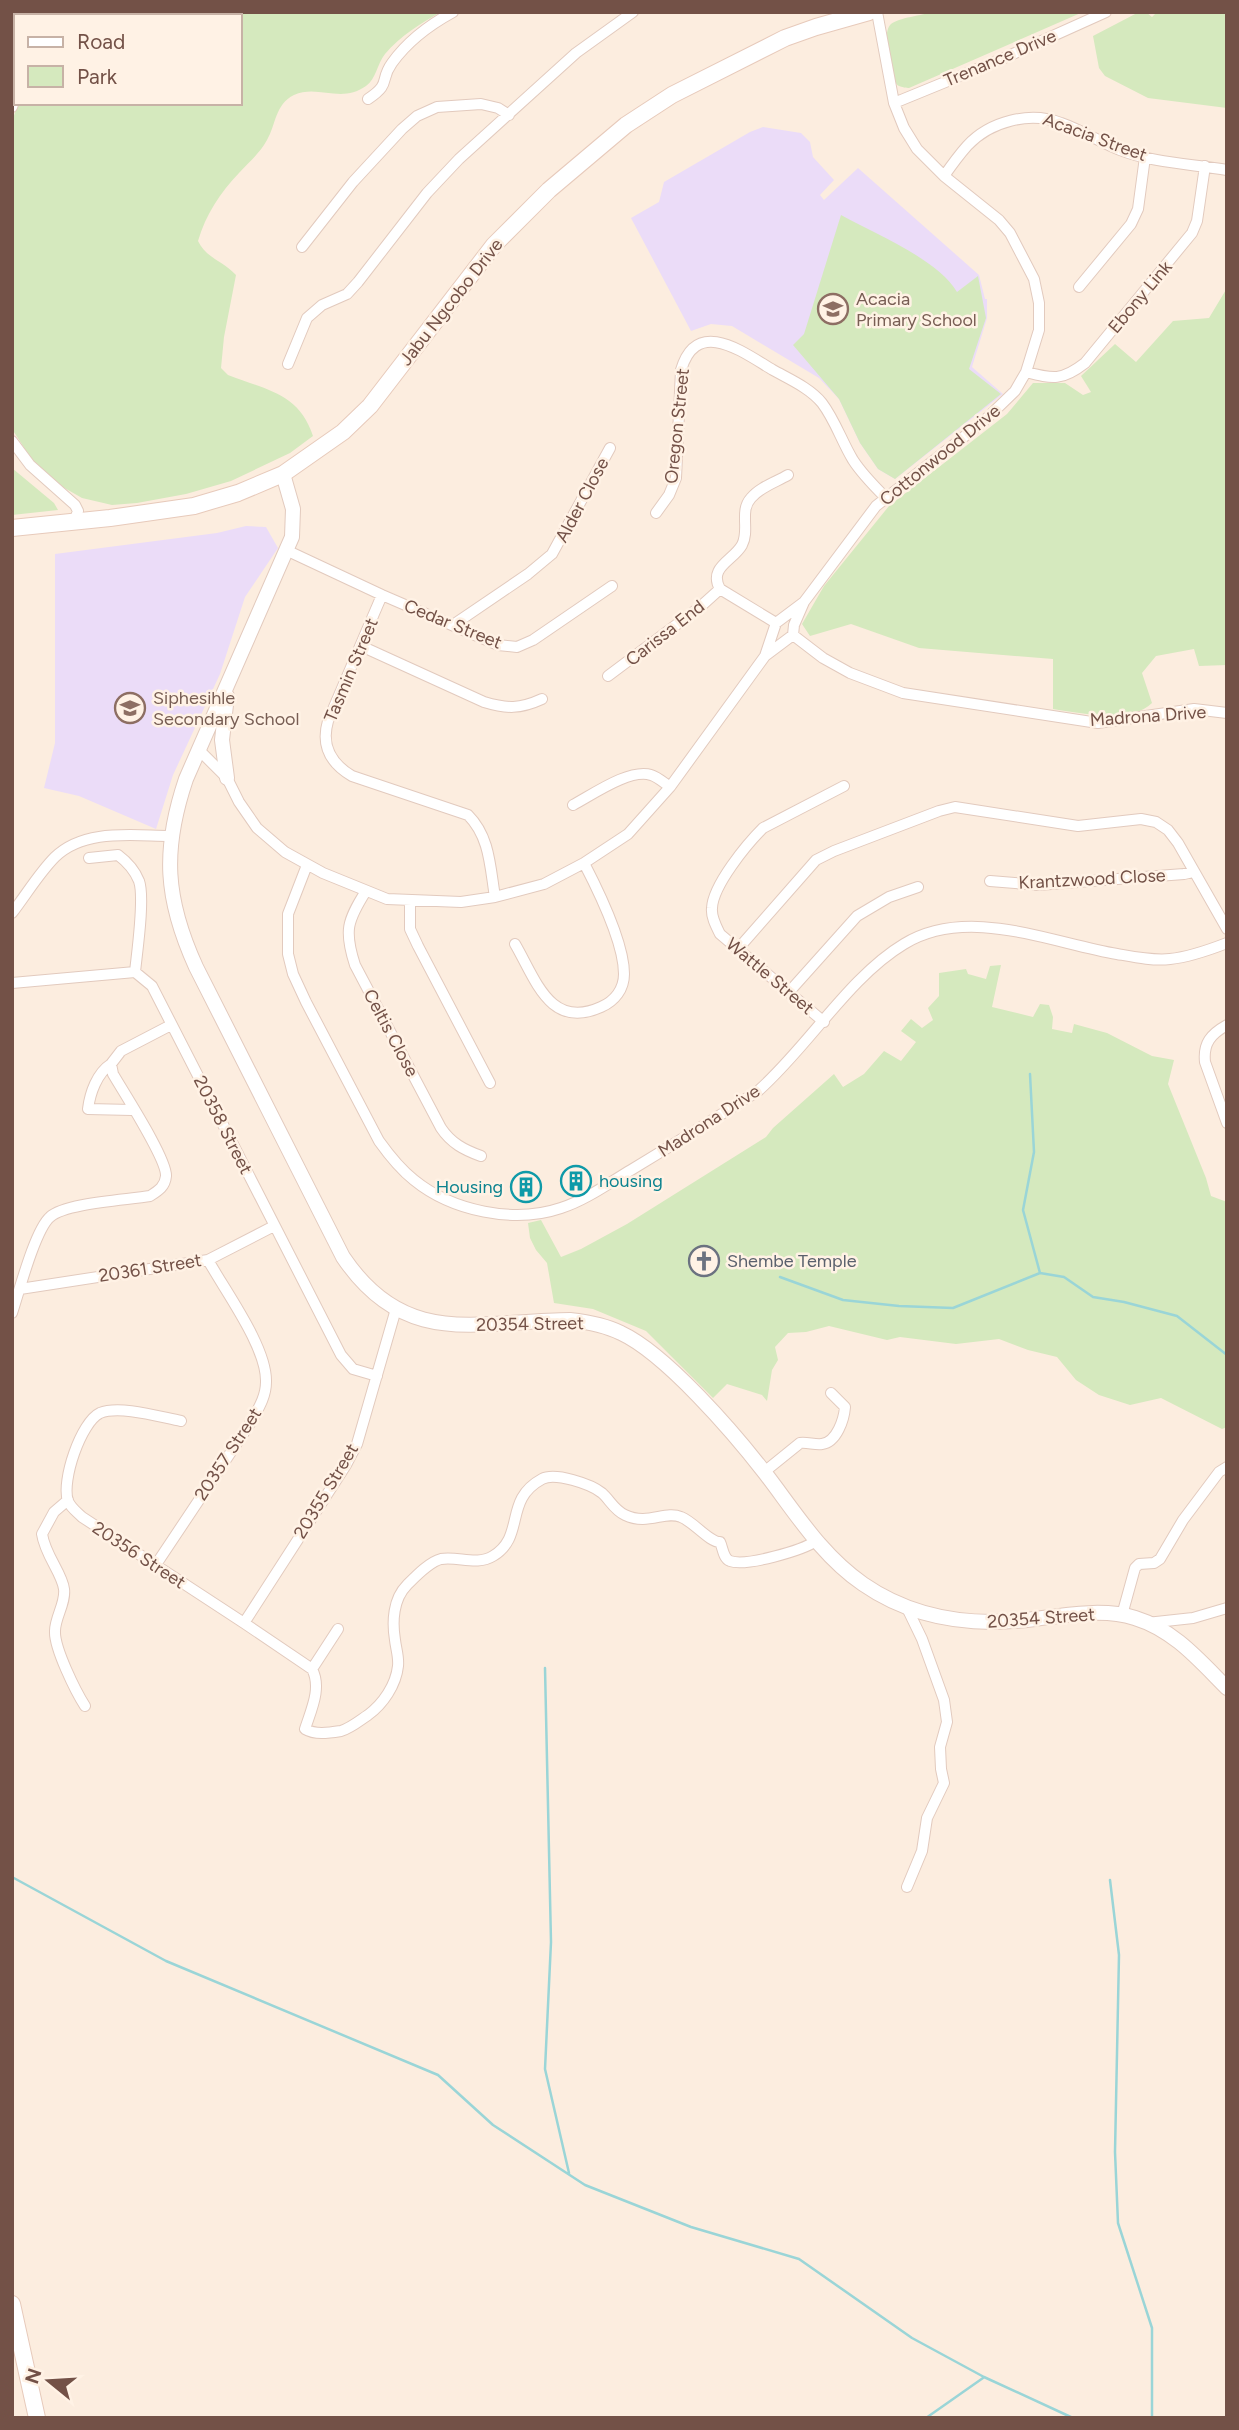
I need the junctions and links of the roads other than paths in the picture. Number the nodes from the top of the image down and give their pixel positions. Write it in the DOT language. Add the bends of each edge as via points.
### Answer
graph roads {
  1 [pos="453,12"];
  2 [pos="633,12"];
  3 [pos="869,12"];
  4 [pos="877,12"];
  5 [pos="1106,12"];
  6 [pos="368,99"];
  7 [pos="894,103"];
  8 [pos="509,115"];
  9 [pos="1145,157"];
  10 [pos="1205,166"];
  11 [pos="1227,170"];
  12 [pos="944,176"];
  13 [pos="302,247"];
  14 [pos="1079,287"];
  15 [pos="288,364"];
  16 [pos="1026,372"];
  17 [pos="12,441"];
  18 [pos="610,449"];
  19 [pos="283,474"];
  20 [pos="788,475"];
  21 [pos="885,497"];
  22 [pos="656,513"];
  23 [pos="74,523"];
  24 [pos="12,528"];
  25 [pos="288,551"];
  26 [pos="612,586"];
  27 [pos="720,589"];
  28 [pos="383,595"];
  29 [pos="804,602"];
  30 [pos="453,625"];
  31 [pos="778,625"];
  32 [pos="791,633"];
  33 [pos="361,646"];
  34 [pos="765,656"];
  35 [pos="608,676"];
  36 [pos="230,678"];
  37 [pos="542,699"];
  38 [pos="1227,713"];
  39 [pos="199,750"];
  40 [pos="227,778"];
  41 [pos="844,786"];
  42 [pos="670,787"];
  43 [pos="573,806"];
  44 [pos="171,836"];
  45 [pos="89,858"];
  46 [pos="584,863"];
  47 [pos="307,865"];
  48 [pos="1193,872"];
  49 [pos="990,881"];
  50 [pos="918,887"];
  51 [pos="366,891"];
  52 [pos="495,897"];
  53 [pos="411,900"];
  54 [pos="12,913"];
  55 [pos="1227,929"];
  56 [pos="1227,943"];
  57 [pos="515,944"];
  58 [pos="737,950"];
  59 [pos="135,972"];
  60 [pos="12,983"];
  61 [pos="789,992"];
  62 [pos="824,1022"];
  63 [pos="171,1025"];
  64 [pos="1227,1025"];
  65 [pos="111,1064"];
  66 [pos="489,1083"];
  67 [pos="132,1110"];
  68 [pos="1227,1123"];
  69 [pos="481,1156"];
  70 [pos="274,1226"];
  71 [pos="208,1260"];
  72 [pos="20,1289"];
  73 [pos="396,1309"];
  74 [pos="12,1313"];
  75 [pos="377,1376"];
  76 [pos="831,1393"];
  77 [pos="181,1421"];
  78 [pos="1227,1466"];
  79 [pos="764,1472"];
  80 [pos="68,1500"];
  81 [pos="817,1541"];
  82 [pos="155,1566"];
  83 [pos="907,1608"];
  84 [pos="1227,1608"];
  85 [pos="1122,1615"];
  86 [pos="244,1623"];
  87 [pos="1147,1623"];
  88 [pos="338,1629"];
  89 [pos="312,1670"];
  90 [pos="1227,1688"];
  91 [pos="85,1706"];
  92 [pos="907,1887"];
  93 [pos="12,2304"];
  94 [pos="37,2418"];
  1 -- 6 [label="street" via="401,52 389,68 383,88"];
  2 -- 8 [label="street" via="576,54"];
  3 -- 19 [label="main road, Jabu Ngcobo Drive" via="785,38 672,95 626,125 539,199 494,246 370,407 344,432"];
  4 -- 7 [label="street, Cottonwood Drive"];
  5 -- 7 [label="street, Trenance Drive"];
  7 -- 12 [label="street, Cottonwood Drive" via="917,149"];
  8 -- 13 [label="street" via="488,105 468,104 437,107 417,116 353,182"];
  8 -- 15 [label="street" via="427,194 347,294 307,318"];
  9 -- 10 [label="street, Acacia Street"];
  9 -- 12 [label="street, Acacia Street" via="1061,123 1023,117 979,135"];
  9 -- 14 [label="street" via="1138,209 1131,224"];
  10 -- 11 [label="street, Acacia Street"];
  10 -- 16 [label="street, Ebony Link" via="1192,233 1085,363 1072,374 1058,377"];
  12 -- 16 [label="street, Cottonwood Drive" via="999,220 1034,279 1039,330"];
  16 -- 21 [label="street, Cottonwood Drive" via="1004,403"];
  17 -- 23 [label="street" via="30,466 75,505"];
  18 -- 30 [label="street, Alder Close" via="552,554"];
  19 -- 23 [label="main road, Jabu Ngcobo Drive" via="194,506"];
  19 -- 25 [label="street" via="293,509"];
  20 -- 27 [label="street" via="748,501 744,542 718,569"];
  21 -- 22 [label="street, Oregon Street" via="863,475 821,402 809,391 729,344 708,342 683,362 676,478"];
  21 -- 29 [label="street, Cottonwood Drive"];
  23 -- 24 [label="main road, Jabu Ngcobo Drive"];
  25 -- 28 [label="street, Cedar Street"];
  25 -- 36 [label="street"];
  26 -- 30 [label="street, Cedar Street" via="517,647 498,645"];
  27 -- 31 [label="street"];
  27 -- 35 [label="street, Carissa End"];
  28 -- 30 [label="street, Cedar Street"];
  28 -- 33 [label="street, Tasmin Street"];
  29 -- 31 [label="street, Cottonwood Drive"];
  29 -- 32 [label="street, Cottonwood Drive"];
  31 -- 32 [label="street" via="790,621"];
  31 -- 32 [label="street" via="779,638"];
  31 -- 34 [label="street, Cottonwood Drive"];
  32 -- 34 [label="street, Cottonwood Drive"];
  32 -- 38 [label="street, Madrona Drive" via="850,673 903,693 1098,723 1194,709"];
  33 -- 37 [label="street" via="504,708 523,708"];
  33 -- 52 [label="street, Tasmin Street" via="328,720 325,743 329,754 352,776 468,815 484,836"];
  34 -- 42 [label="street, Cottonwood Drive"];
  36 -- 39 [label="street, 20354 Street"];
  36 -- 40 [label="street" via="222,740"];
  39 -- 40 [label="street, Cottonwood Drive"];
  39 -- 44 [label="street, 20354 Street" via="177,806"];
  40 -- 47 [label="street, Cottonwood Drive" via="257,828"];
  41 -- 58 [label="street, Wattle Street" via="763,828 719,885 713,919 720,934"];
  42 -- 43 [label="street" via="652,775 639,774"];
  42 -- 46 [label="street, Cottonwood Drive" via="628,834"];
  44 -- 54 [label="street" via="111,835 69,847 56,856"];
  44 -- 73 [label="street, 20354 Street" via="174,911 196,967 343,1257 358,1279"];
  45 -- 59 [label="street" via="116,854 129,865 140,886"];
  46 -- 52 [label="street, Cottonwood Drive" via="544,884"];
  46 -- 57 [label="street" via="623,962 624,976 615,998 581,1014 559,1010"];
  47 -- 51 [label="street, Cottonwood Drive"];
  47 -- 62 [label="street, Madrona Drive" via="294,895 287,935 293,974 306,1002 393,1160 433,1193 478,1211 525,1214 560,1209 590,1195 758,1091"];
  48 -- 49 [label="street, Krantzwood Close" via="1038,885"];
  48 -- 55 [label="street"];
  48 -- 58 [label="street" via="1168,830 1150,820 1078,826 955,807 816,860"];
  50 -- 61 [label="street" via="857,916"];
  51 -- 53 [label="street, Cottonwood Drive" via="387,899"];
  51 -- 69 [label="street, Celtis Close" via="349,923 348,944 355,965 441,1128 464,1149"];
  52 -- 53 [label="street, Cottonwood Drive" via="461,902"];
  53 -- 66 [label="street" via="409,919 418,947"];
  56 -- 62 [label="street, Madrona Drive" via="1170,959 1142,959 995,928 930,933 884,956"];
  58 -- 61 [label="street, Wattle Street"];
  59 -- 60 [label="street"];
  59 -- 63 [label="street, 20358 Street" via="152,986"];
  61 -- 62 [label="street, Wattle Street"];
  63 -- 65 [label="street" via="121,1051"];
  63 -- 70 [label="street, 20358 Street"];
  64 -- 68 [label="street" via="1209,1038 1204,1054"];
  65 -- 67 [label="street"];
  65 -- 67 [label="street" via="96,1081 88,1109"];
  67 -- 72 [label="street" via="159,1154 166,1172 164,1184 150,1196 53,1214 40,1231"];
  70 -- 71 [label="street, 20361 Street"];
  70 -- 75 [label="street, 20358 Street" via="348,1364"];
  71 -- 72 [label="street, 20361 Street"];
  71 -- 82 [label="street, 20357 Street" via="261,1352 266,1382 251,1422"];
  72 -- 74 [label="street"];
  73 -- 75 [label="street, 20355 Street"];
  73 -- 79 [label="street, 20354 Street" via="439,1324 570,1320 623,1333 676,1375"];
  75 -- 86 [label="street, 20355 Street" via="346,1465"];
  76 -- 79 [label="street" via="845,1407 831,1440 800,1443"];
  77 -- 80 [label="street" via="112,1411 95,1416 85,1428 70,1468"];
  78 -- 85 [label="street" via="1183,1520 1160,1559 1135,1568"];
  79 -- 81 [label="street, 20354 Street"];
  80 -- 82 [label="street, 20356 Street" via="82,1517"];
  80 -- 91 [label="street" via="47,1520 42,1534 64,1588 56,1640"];
  81 -- 83 [label="street, 20354 Street" via="864,1585"];
  81 -- 89 [label="street" via="758,1559 729,1561 720,1542 678,1515 648,1521 626,1516 593,1486 552,1475 523,1493 510,1538 499,1552 485,1560 441,1559 405,1587 393,1620 398,1668 379,1707 346,1729 305,1730 316,1694"];
  82 -- 86 [label="street, 20356 Street"];
  83 -- 85 [label="street, 20354 Street" via="954,1621 983,1623"];
  83 -- 92 [label="street" via="944,1700 947,1722 940,1747 944,1783 927,1818 922,1851"];
  84 -- 87 [label="street"];
  85 -- 87 [label="street, 20354 Street"];
  86 -- 89 [label="street, 20356 Street"];
  87 -- 90 [label="street, 20354 Street" via="1172,1636"];
  88 -- 89 [label="street"];
  93 -- 94 [label="main road"];
}
